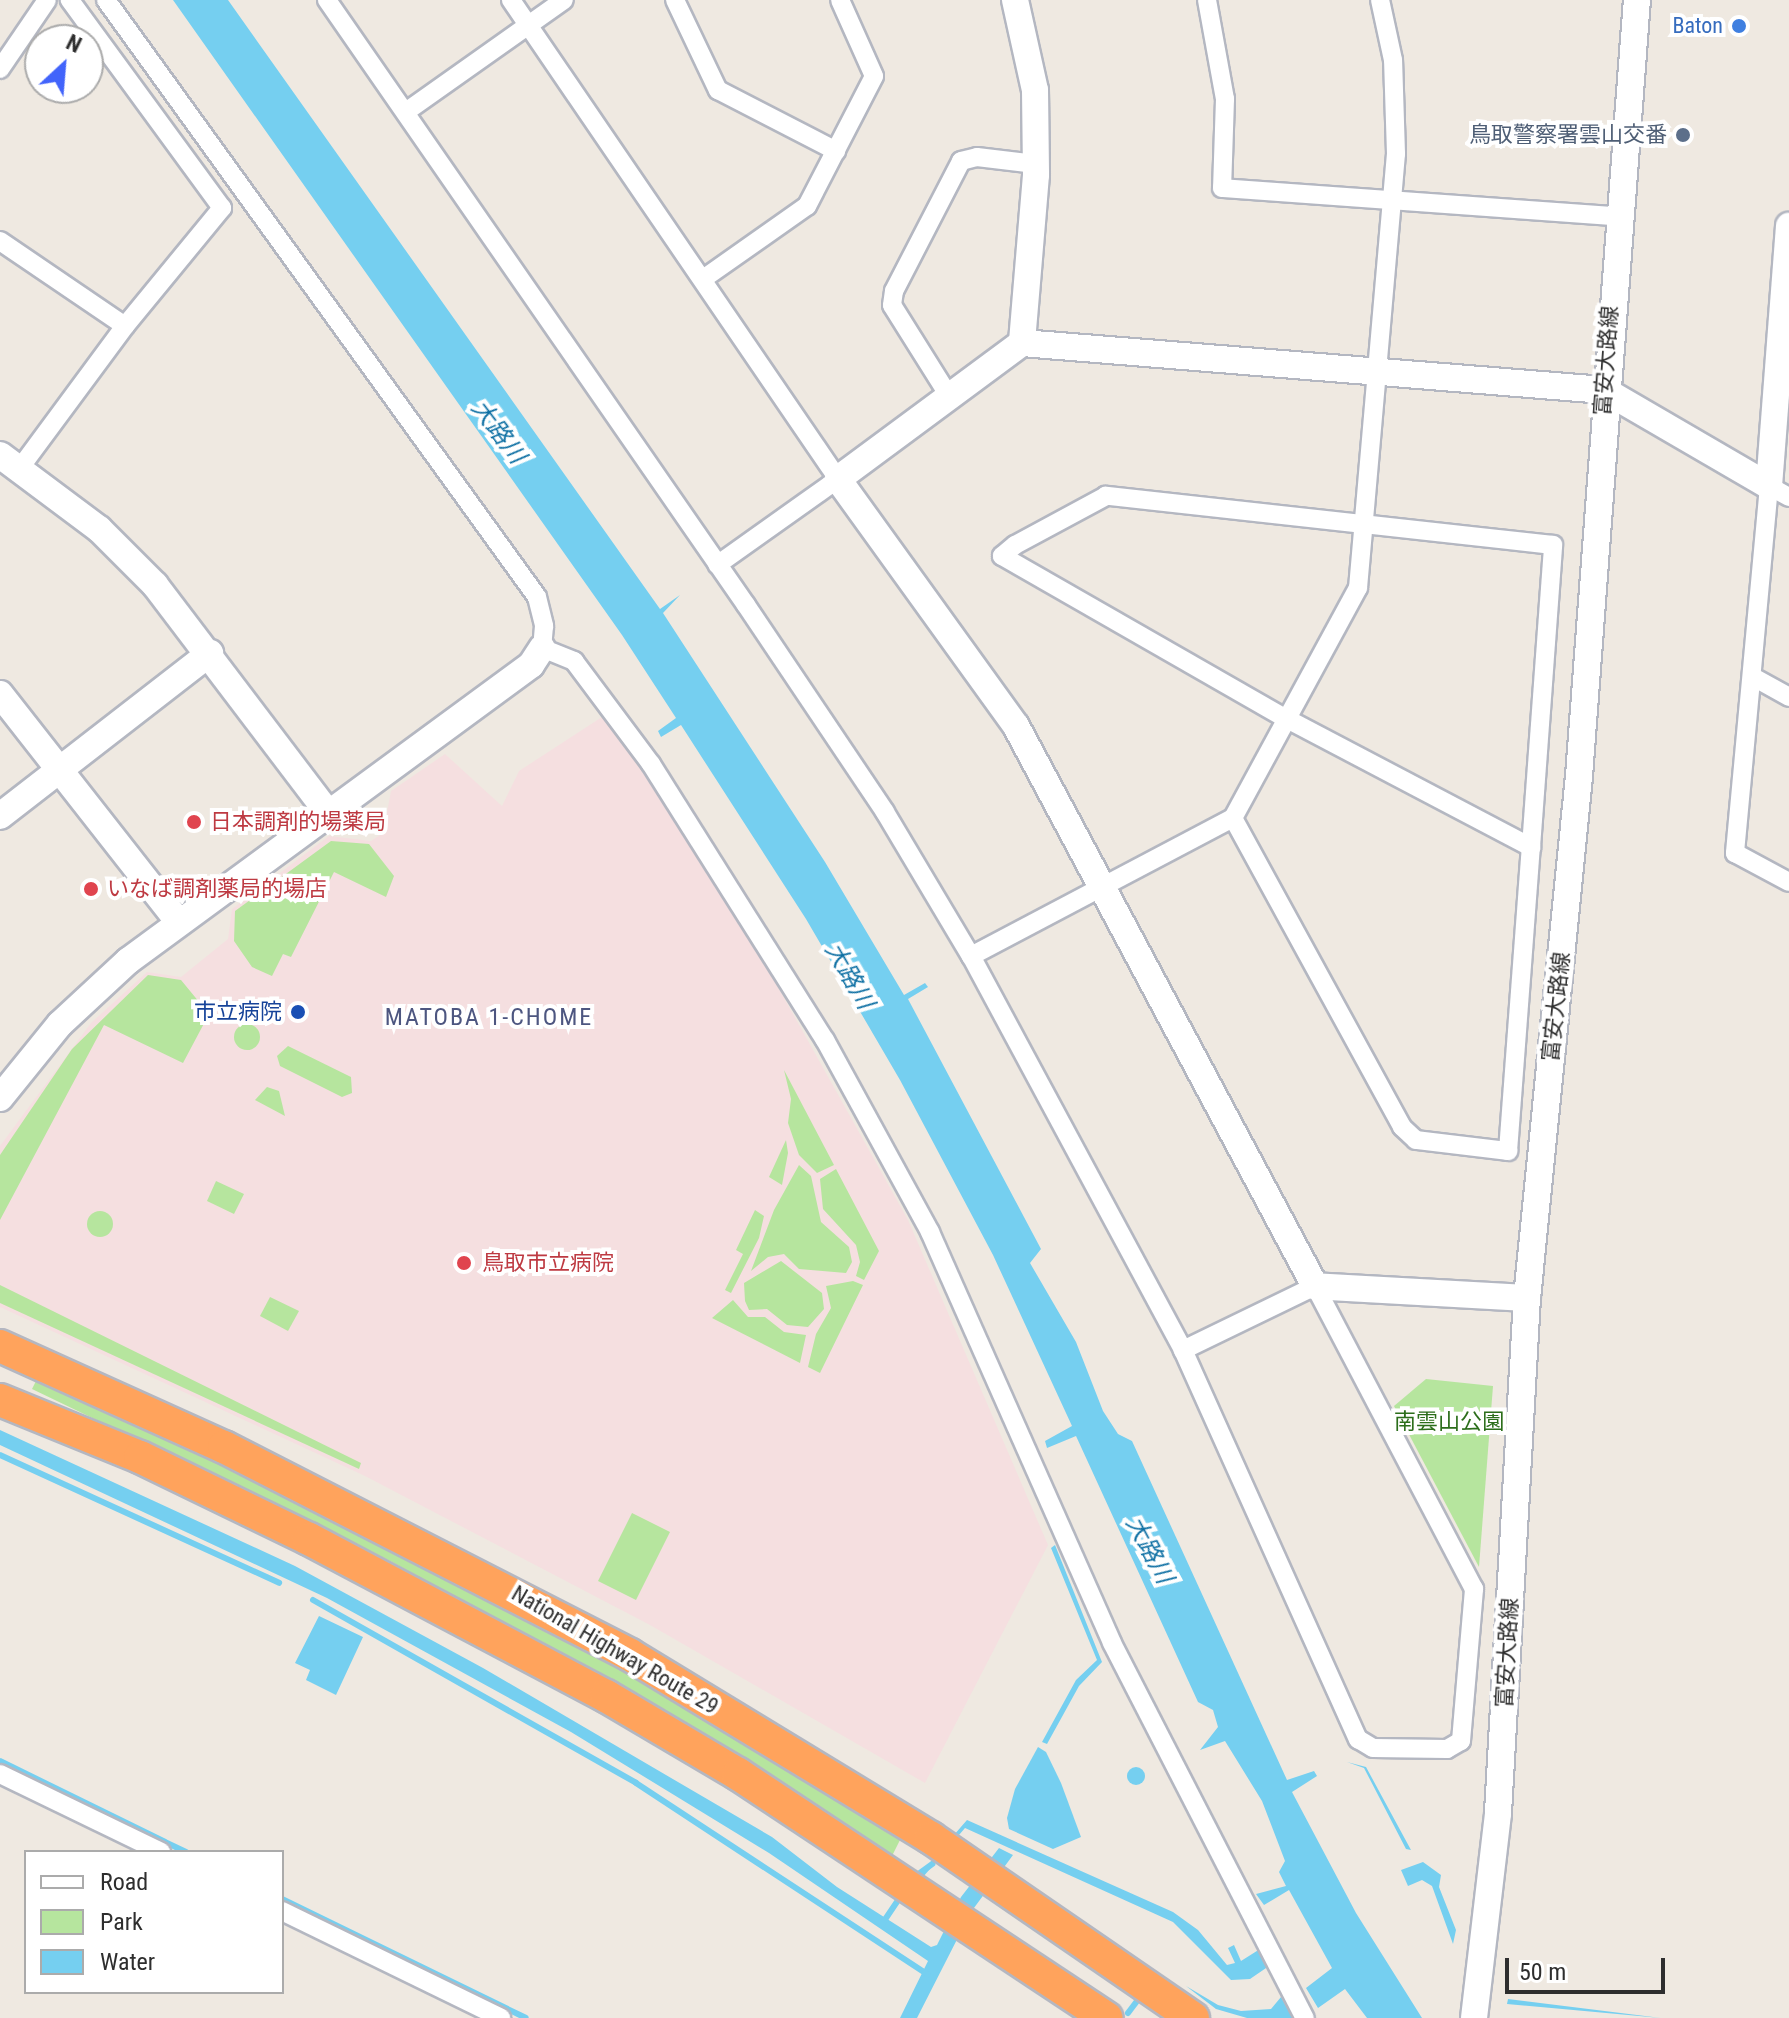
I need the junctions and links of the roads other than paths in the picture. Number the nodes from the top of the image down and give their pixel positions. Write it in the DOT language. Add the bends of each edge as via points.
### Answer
graph roads {
  1 [pos="47,0"];
  2 [pos="70,0"];
  3 [pos="106,0"];
  4 [pos="327,0"];
  5 [pos="511,0"];
  6 [pos="564,0"];
  7 [pos="675,0"];
  8 [pos="840,0"];
  9 [pos="1015,0"];
  10 [pos="1207,0"];
  11 [pos="1380,0"];
  12 [pos="1637,0"];
  13 [pos="527,25"];
  14 [pos="0,68"];
  15 [pos="407,111"];
  16 [pos="836,151"];
  17 [pos="1036,164"];
  18 [pos="1390,203"];
  19 [pos="1617,216"];
  20 [pos="1789,226"];
  21 [pos="0,241"];
  22 [pos="703,279"];
  23 [pos="1786,311"];
  24 [pos="125,326"];
  25 [pos="1022,343"];
  26 [pos="1377,371"];
  27 [pos="1604,390"];
  28 [pos="949,396"];
  29 [pos="10,461"];
  30 [pos="838,479"];
  31 [pos="1779,491"];
  32 [pos="1363,527"];
  33 [pos="717,565"];
  34 [pos="542,648"];
  35 [pos="210,653"];
  36 [pos="1755,678"];
  37 [pos="0,694"];
  38 [pos="1789,697"];
  39 [pos="1287,719"];
  40 [pos="63,768"];
  41 [pos="328,813"];
  42 [pos="0,816"];
  43 [pos="1233,818"];
  44 [pos="1531,847"];
  45 [pos="1789,882"];
  46 [pos="1100,890"];
  47 [pos="179,922"];
  48 [pos="971,956"];
  49 [pos="0,1098"];
  50 [pos="1315,1286"];
  51 [pos="1527,1298"];
  52 [pos="0,1346"];
  53 [pos="1183,1350"];
  54 [pos="0,1400"];
  55 [pos="0,1774"];
  56 [pos="157,1850"];
  57 [pos="284,1912"];
  58 [pos="1181,2009"];
  59 [pos="1478,2017"];
  60 [pos="501,2018"];
  61 [pos="1105,2018"];
  62 [pos="1305,2018"];
  1 -- 14 [label="street"];
  2 -- 24 [label="street" via="222,208"];
  3 -- 34 [label="street" via="537,597 544,626"];
  4 -- 15 [label="street"];
  5 -- 13 [label="street"];
  6 -- 13 [label="street"];
  7 -- 16 [label="street" via="718,90"];
  8 -- 16 [label="street" via="874,76"];
  9 -- 17 [label="street" via="1035,90"];
  10 -- 18 [label="street" via="1225,99 1222,188"];
  11 -- 18 [label="street" via="1393,60 1396,154"];
  12 -- 19 [label="street, 富安大路線"];
  13 -- 15 [label="street"];
  13 -- 22 [label="street"];
  15 -- 33 [label="street"];
  16 -- 22 [label="street" via="807,206"];
  17 -- 25 [label="street"];
  17 -- 28 [label="street" via="977,157 961,161 894,291 892,305"];
  18 -- 19 [label="street"];
  18 -- 26 [label="street"];
  19 -- 27 [label="street, 富安大路線"];
  20 -- 23 [label="street"];
  21 -- 24 [label="street"];
  22 -- 30 [label="street"];
  23 -- 31 [label="street"];
  24 -- 29 [label="street"];
  25 -- 26 [label="street"];
  25 -- 28 [label="street"];
  26 -- 27 [label="street"];
  26 -- 32 [label="street"];
  27 -- 31 [label="street"];
  27 -- 51 [label="street, 富安大路線" via="1579,776"];
  28 -- 30 [label="street"];
  29 -- 35 [label="street" via="110,540"];
  30 -- 33 [label="street"];
  30 -- 46 [label="street" via="1016,726"];
  31 -- 36 [label="street"];
  32 -- 39 [label="street" via="1358,588"];
  32 -- 39 [label="street" via="1106,496 1094,498 1002,556"];
  32 -- 44 [label="street" via="1553,545"];
  33 -- 48 [label="street" via="885,812"];
  34 -- 41 [label="street" via="531,665"];
  34 -- 62 [label="street" via="574,661 651,764 825,1040 930,1232 1112,1643"];
  35 -- 40 [label="street"];
  35 -- 41 [label="street"];
  36 -- 38 [label="street"];
  36 -- 45 [label="street" via="1735,853"];
  37 -- 40 [label="street"];
  39 -- 43 [label="street"];
  39 -- 44 [label="street"];
  40 -- 42 [label="street"];
  40 -- 47 [label="street"];
  41 -- 47 [label="street"];
  43 -- 44 [label="street" via="1402,1127 1416,1140 1508,1151"];
  43 -- 46 [label="street"];
  46 -- 48 [label="street"];
  46 -- 50 [label="street"];
  47 -- 49 [label="street" via="82,1002"];
  48 -- 53 [label="street"];
  50 -- 51 [label="street"];
  50 -- 53 [label="street"];
  50 -- 53 [label="street" via="1474,1589 1461,1741 1447,1749 1373,1748 1358,1739"];
  51 -- 59 [label="street, 富安大路線" via="1498,1813"];
  52 -- 58 [label="highway, National Highway Route 29" via="211,1441 630,1655 931,1838"];
  54 -- 61 [label="highway, National Highway Route 29" via="140,1457 477,1624 738,1774"];
  55 -- 56 [label="street"];
  57 -- 60 [label="street"];
}
